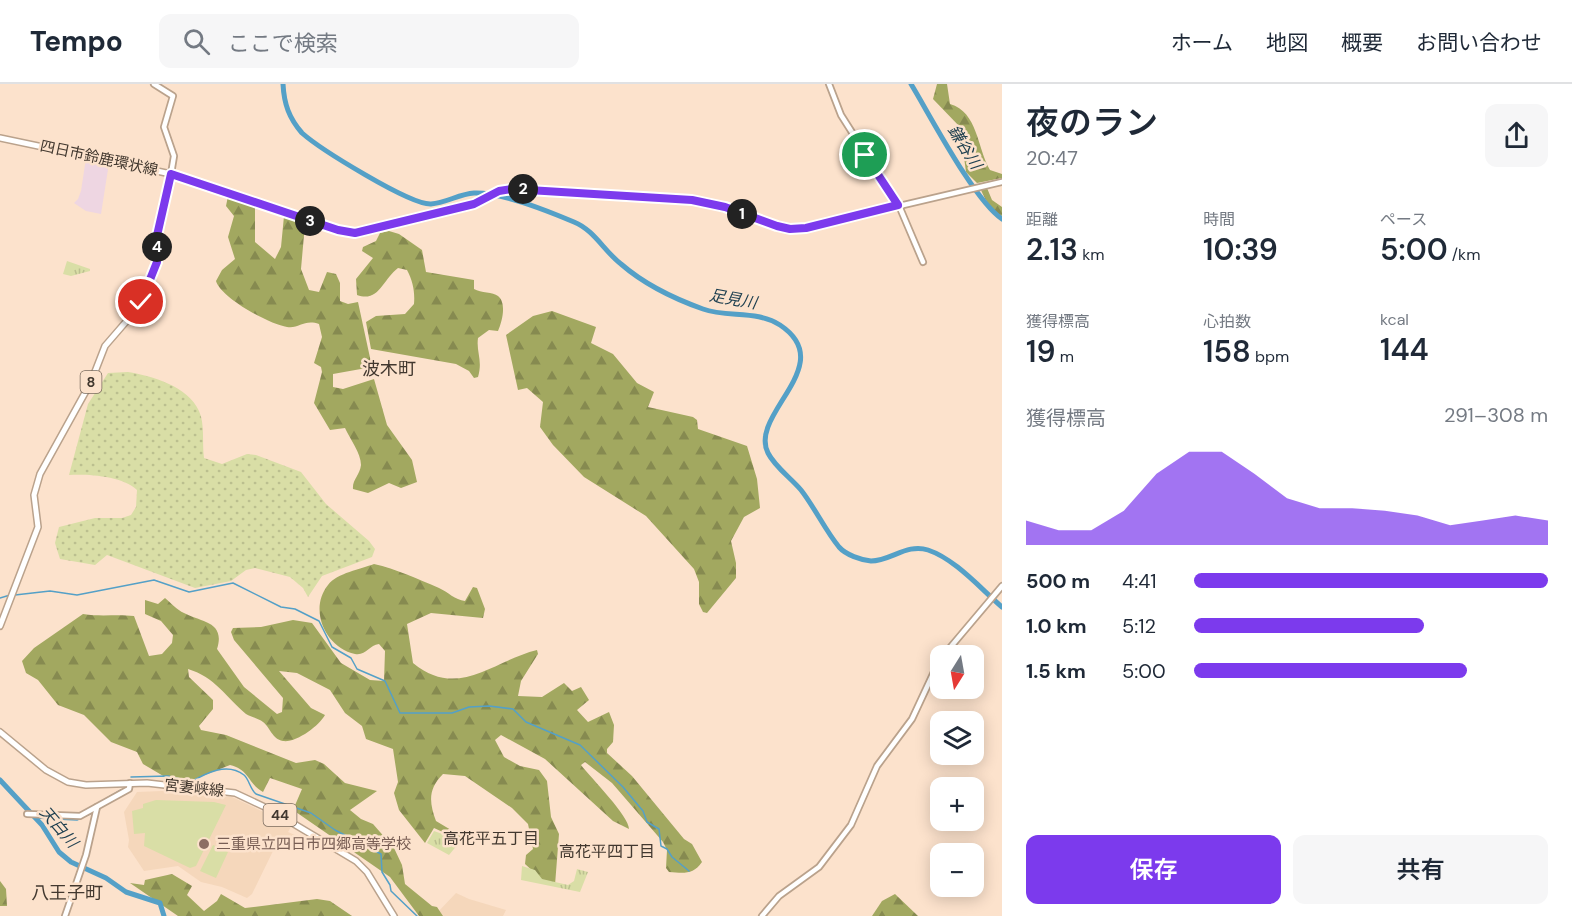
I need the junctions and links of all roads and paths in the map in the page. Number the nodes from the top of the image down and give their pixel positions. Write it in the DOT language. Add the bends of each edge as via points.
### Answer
graph roads {
  1 [pos="154,84"];
  2 [pos="830,84"];
  3 [pos="0,138"];
  4 [pos="171,174"];
  5 [pos="1002,182"];
  6 [pos="898,205"];
  7 [pos="923,262"];
  8 [pos="1002,586"];
  9 [pos="0,626"];
  10 [pos="952,645"];
  11 [pos="930,682"];
  12 [pos="0,732"];
  13 [pos="130,783"];
  14 [pos="97,806"];
  15 [pos="27,814"];
  16 [pos="65,916"];
  17 [pos="394,916"];
  18 [pos="762,916"];
  1 -- 4 [label="main road" via="173,96 164,127 174,156"];
  2 -- 6 [label="main road" via="841,115"];
  3 -- 4 [label="main road, 四日市鈴鹿環状線"];
  4 -- 6 [label="main road" via="355,233 482,201 504,189 692,200 790,229"];
  4 -- 9 [label="main road, 四日市鈴鹿環状線 / 8" via="153,272 137,309 105,346 92,382 40,474 34,495 38,526"];
  5 -- 6 [label="main road"];
  6 -- 7 [label="main road"];
  8 -- 10 [label="main road"];
  11 -- 18 [label="main road" via="912,719 877,766 851,825 819,867 779,896"];
  12 -- 13 [label="main road, 宮妻峡線 / 44" via="64,780 82,784"];
  13 -- 14 [label="main road" via="129,789"];
  13 -- 17 [label="main road, 宮妻峡線 / 44" via="219,790 250,799 356,861"];
  14 -- 15 [label="main road" via="80,816"];
  14 -- 16 [label="main road"];
}
